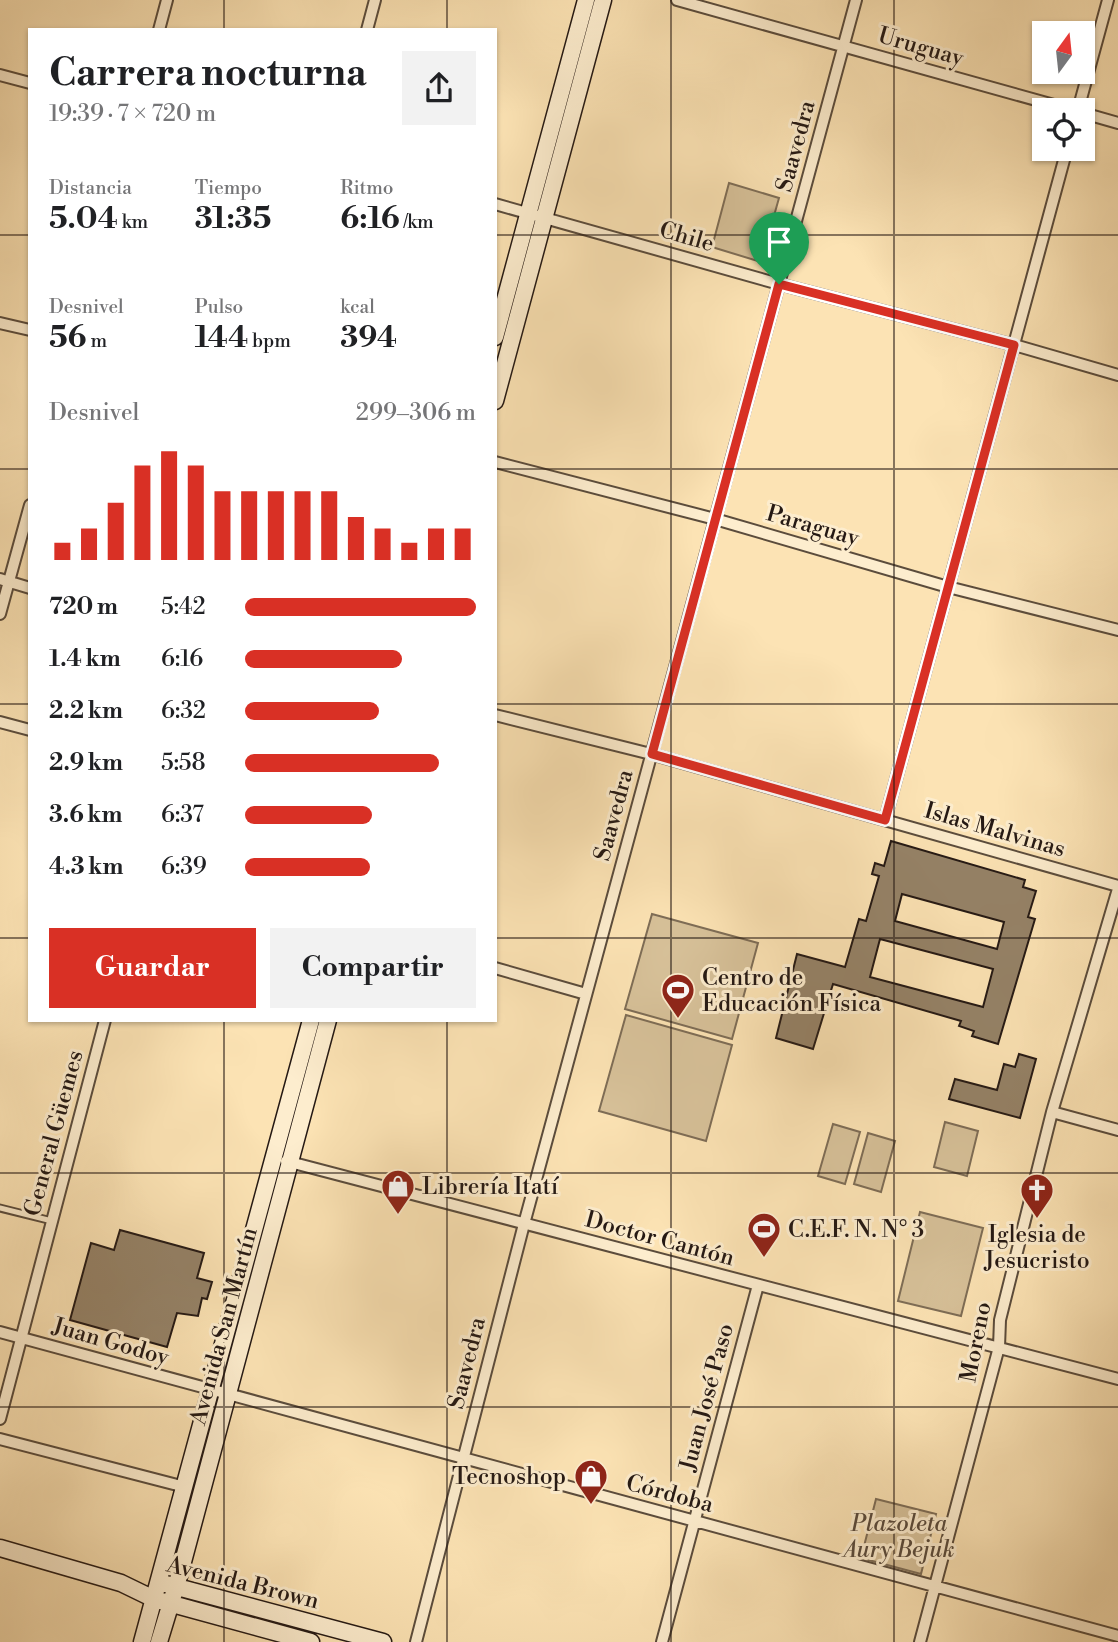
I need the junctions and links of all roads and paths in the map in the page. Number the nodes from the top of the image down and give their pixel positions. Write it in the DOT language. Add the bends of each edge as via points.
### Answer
graph roads {
  1 [pos="167,0"];
  2 [pos="375,0"];
  3 [pos="586,0"];
  4 [pos="604,0"];
  5 [pos="677,0"];
  6 [pos="856,0"];
  7 [pos="1108,0"];
  8 [pos="160,28"];
  9 [pos="368,28"];
  10 [pos="844,46"];
  11 [pos="0,75"];
  12 [pos="28,82"];
  13 [pos="1081,98"];
  14 [pos="1032,99"];
  15 [pos="1095,116"];
  16 [pos="1118,123"];
  17 [pos="1064,161"];
  18 [pos="497,205"];
  19 [pos="537,215"];
  20 [pos="779,284"];
  21 [pos="0,323"];
  22 [pos="28,330"];
  23 [pos="497,331"];
  24 [pos="1014,345"];
  25 [pos="1118,375"];
  26 [pos="497,392"];
  27 [pos="497,463"];
  28 [pos="28,511"];
  29 [pos="715,519"];
  30 [pos="4,580"];
  31 [pos="28,586"];
  32 [pos="948,587"];
  33 [pos="0,614"];
  34 [pos="1118,630"];
  35 [pos="497,715"];
  36 [pos="0,722"];
  37 [pos="28,729"];
  38 [pos="652,754"];
  39 [pos="885,820"];
  40 [pos="1118,888"];
  41 [pos="497,969"];
  42 [pos="586,994"];
  43 [pos="104,1022"];
  44 [pos="310,1022"];
  45 [pos="327,1022"];
  46 [pos="1052,1112"];
  47 [pos="1118,1130"];
  48 [pos="274,1158"];
  49 [pos="290,1162"];
  50 [pos="0,1208"];
  51 [pos="52,1221"];
  52 [pos="524,1224"];
  53 [pos="758,1285"];
  54 [pos="0,1332"];
  55 [pos="20,1338"];
  56 [pos="999,1347"];
  57 [pos="1118,1379"];
  58 [pos="211,1391"];
  59 [pos="228,1395"];
  60 [pos="0,1419"];
  61 [pos="0,1439"];
  62 [pos="463,1459"];
  63 [pos="185,1487"];
  64 [pos="695,1521"];
  65 [pos="0,1548"];
  66 [pos="121,1583"];
  67 [pos="159,1583"];
  68 [pos="935,1586"];
  69 [pos="175,1587"];
  70 [pos="155,1599"];
  71 [pos="171,1603"];
  72 [pos="1118,1636"];
  73 [pos="288,1639"];
  74 [pos="142,1642"];
  75 [pos="159,1642"];
  76 [pos="311,1642"];
  77 [pos="383,1642"];
  78 [pos="416,1642"];
  79 [pos="662,1642"];
  80 [pos="920,1642"];
  1 -- 8 [label="street"];
  2 -- 9 [label="street"];
  3 -- 19 [label="main road"];
  4 -- 19 [label="main road"];
  5 -- 10 [label="street, Uruguay"];
  6 -- 10 [label="street, Saavedra"];
  7 -- 13 [label="street"];
  10 -- 14 [label="street, Uruguay"];
  10 -- 20 [label="street, Saavedra"];
  11 -- 12 [label="street"];
  15 -- 16 [label="street"];
  17 -- 24 [label="street"];
  18 -- 19 [label="street, Chile"];
  19 -- 20 [label="street, Chile"];
  19 -- 23 [label="main road"];
  19 -- 26 [label="main road"];
  20 -- 24 [label="street, Chile"];
  20 -- 29 [label="street, Saavedra"];
  21 -- 22 [label="street"];
  24 -- 25 [label="street, Chile"];
  24 -- 32 [label="street"];
  27 -- 29 [label="street, Paraguay"];
  28 -- 30 [label="street"];
  29 -- 32 [label="street, Paraguay"];
  29 -- 38 [label="street, Saavedra"];
  30 -- 31 [label="street"];
  30 -- 33 [label="street"];
  32 -- 34 [label="street, Paraguay"];
  32 -- 39 [label="street"];
  35 -- 38 [label="street, Islas Malvinas"];
  36 -- 37 [label="street"];
  38 -- 39 [label="street, Islas Malvinas"];
  38 -- 42 [label="street, Saavedra"];
  39 -- 40 [label="street, Islas Malvinas"];
  40 -- 46 [label="street, Moreno"];
  41 -- 42 [label="street"];
  42 -- 52 [label="street, Saavedra"];
  43 -- 51 [label="street, General Güemes"];
  44 -- 48 [label="main road, Avenida San Martín"];
  45 -- 49 [label="main road, Avenida San Martín"];
  46 -- 47 [label="street"];
  46 -- 56 [label="street, Moreno" via="1000,1320"];
  48 -- 49 [label="street, Doctor Cantón"];
  48 -- 58 [label="main road, Avenida San Martín"];
  49 -- 52 [label="street, Doctor Cantón"];
  49 -- 59 [label="main road, Avenida San Martín"];
  50 -- 51 [label="lane"];
  51 -- 55 [label="street, General Güemes"];
  52 -- 53 [label="street, Doctor Cantón"];
  52 -- 62 [label="street, Saavedra"];
  53 -- 56 [label="street, Doctor Cantón"];
  53 -- 64 [label="street, Juan José Paso"];
  54 -- 55 [label="street, Juan Godoy"];
  55 -- 58 [label="street, Juan Godoy"];
  55 -- 60 [label="street, General Güemes"];
  56 -- 57 [label="street, Doctor Cantón"];
  56 -- 68 [label="street, Moreno"];
  58 -- 59 [label="street, Córdoba"];
  58 -- 63 [label="main road, Avenida San Martín"];
  59 -- 62 [label="street, Córdoba"];
  59 -- 69 [label="main road, Avenida San Martín"];
  61 -- 63 [label="street"];
  62 -- 64 [label="street, Córdoba"];
  62 -- 78 [label="street, Saavedra"];
  63 -- 67 [label="main road, Avenida San Martín"];
  64 -- 68 [label="street, Córdoba"];
  64 -- 79 [label="street, Juan José Paso"];
  65 -- 66 [label="main road"];
  66 -- 67 [label="main road, Avenida Brown"];
  66 -- 70 [label="main road, Avenida Brown"];
  67 -- 69 [label="main road, Avenida Brown"];
  67 -- 70 [label="main road, Avenida San Martín"];
  68 -- 72 [label="street, Córdoba"];
  68 -- 80 [label="street, Moreno"];
  69 -- 71 [label="main road, Avenida San Martín"];
  69 -- 77 [label="main road, Avenida Brown"];
  70 -- 71 [label="main road, Avenida Brown"];
  70 -- 74 [label="main road, Avenida San Martín"];
  71 -- 73 [label="main road, Avenida Brown"];
  71 -- 75 [label="main road, Avenida San Martín"];
  73 -- 76 [label="main road, Avenida Brown"];
}
